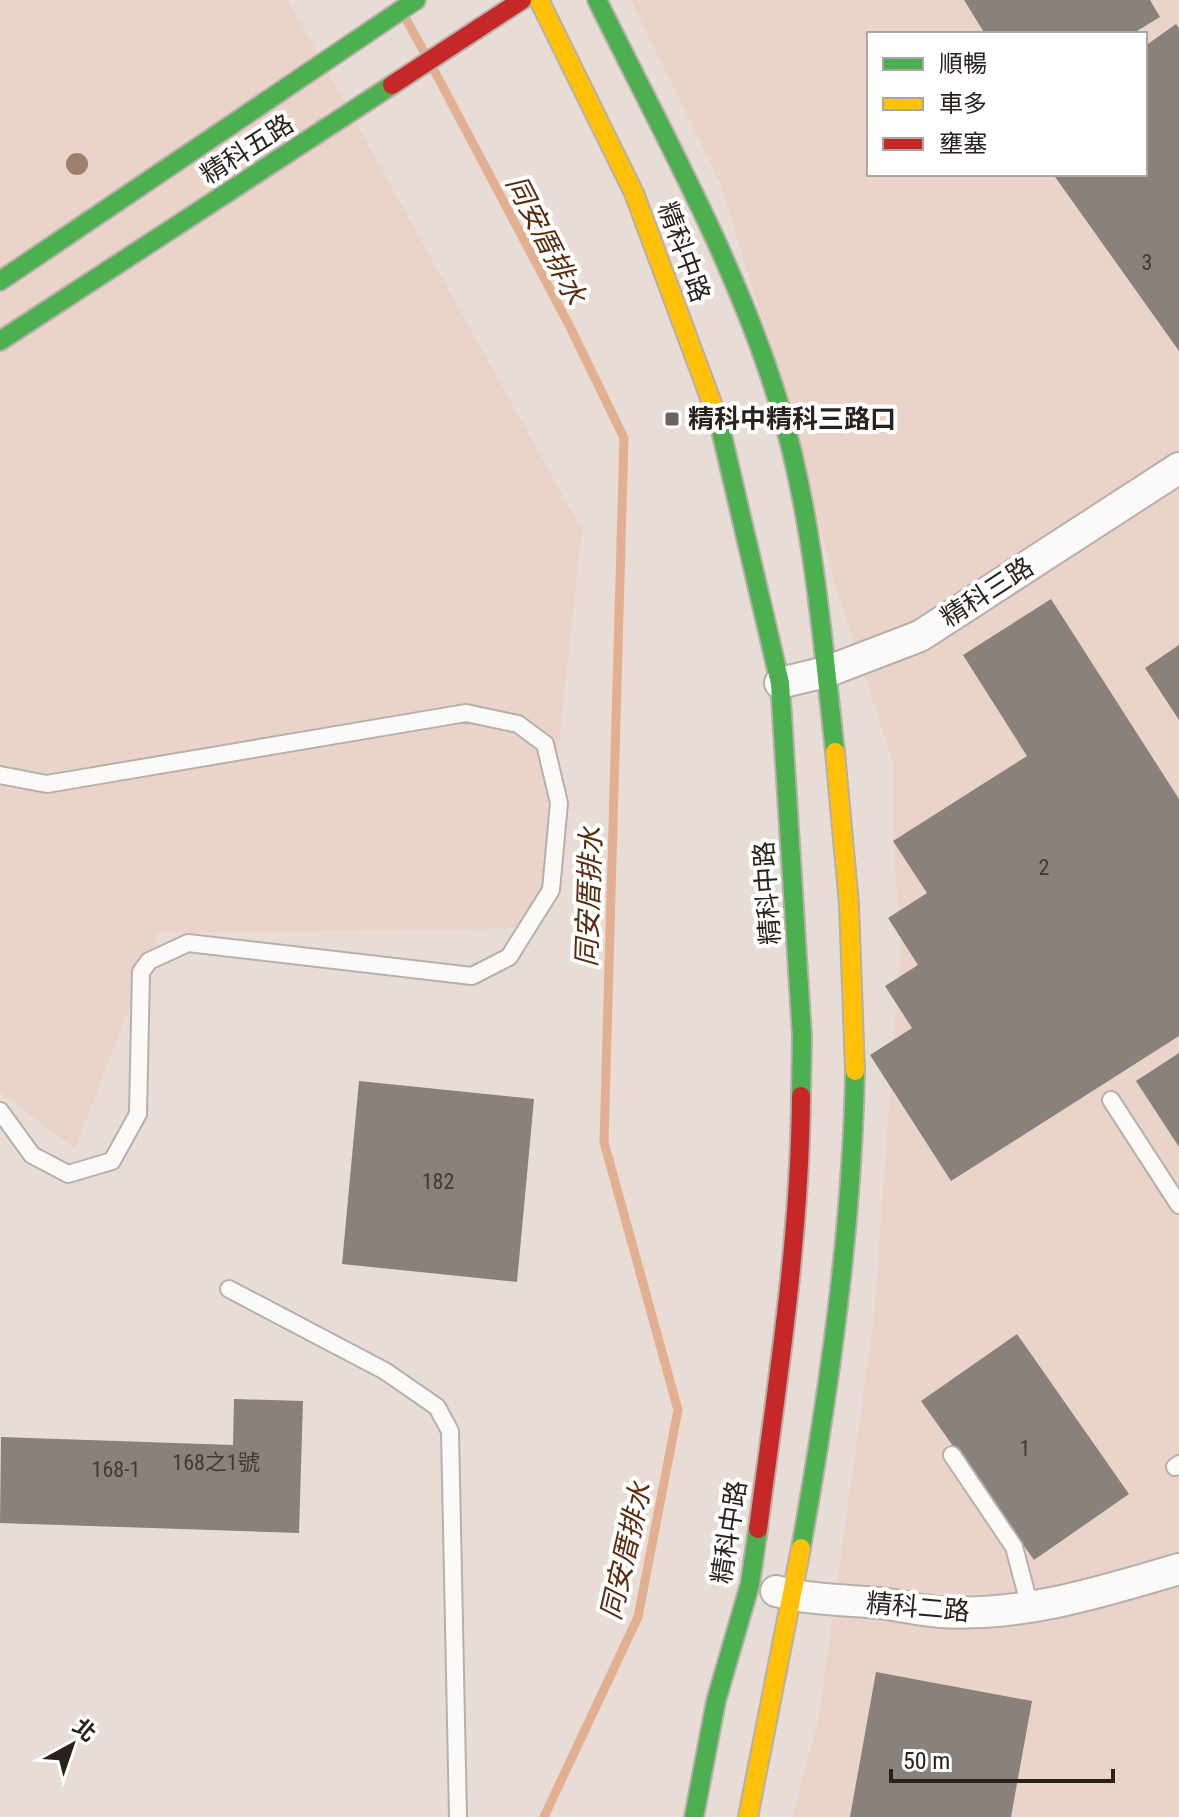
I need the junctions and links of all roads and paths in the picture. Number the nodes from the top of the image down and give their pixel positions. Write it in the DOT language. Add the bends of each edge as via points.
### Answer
graph roads {
  1 [pos="416,0"];
  2 [pos="522,0"];
  3 [pos="539,0"];
  4 [pos="597,0"];
  5 [pos="0,281"];
  6 [pos="0,341"];
  7 [pos="1179,468"];
  8 [pos="826,672"];
  9 [pos="780,683"];
  10 [pos="0,775"];
  11 [pos="1111,1100"];
  12 [pos="0,1111"];
  13 [pos="1179,1205"];
  14 [pos="229,1289"];
  15 [pos="952,1455"];
  16 [pos="1179,1569"];
  17 [pos="750,1584"];
  18 [pos="794,1596"];
  19 [pos="1030,1607"];
  20 [pos="458,1817"];
  21 [pos="694,1817"];
  22 [pos="748,1817"];
  1 -- 5 [label="street, 精科五路"];
  2 -- 6 [label="street, 精科五路"];
  3 -- 9 [label="street, 精科中路" via="634,193 722,430"];
  4 -- 8 [label="street, 精科中路" via="725,263 767,368 797,468"];
  7 -- 8 [label="street, 精科三路" via="920,636"];
  8 -- 9 [label="street, 精科三路"];
  8 -- 18 [label="street, 精科中路" via="847,876 854,1111 830,1365"];
  9 -- 17 [label="street, 精科中路" via="802,1036 801,1141 783,1343"];
  10 -- 12 [label="lane" via="47,784 466,713 518,724 545,744 559,803 551,890 509,957 472,976 188,943 149,961 141,972 138,1114 112,1161 68,1174 32,1155"];
  11 -- 13 [label="lane"];
  14 -- 20 [label="lane" via="385,1371 437,1407 450,1431"];
  15 -- 19 [label="lane" via="1014,1547"];
  16 -- 19 [label="street, 精科二路" via="1073,1601"];
  17 -- 18 [label="street, 精科二路"];
  17 -- 21 [label="street, 精科中路" via="716,1701"];
  18 -- 19 [label="street, 精科二路" via="937,1612"];
  18 -- 22 [label="street, 精科中路"];
}
